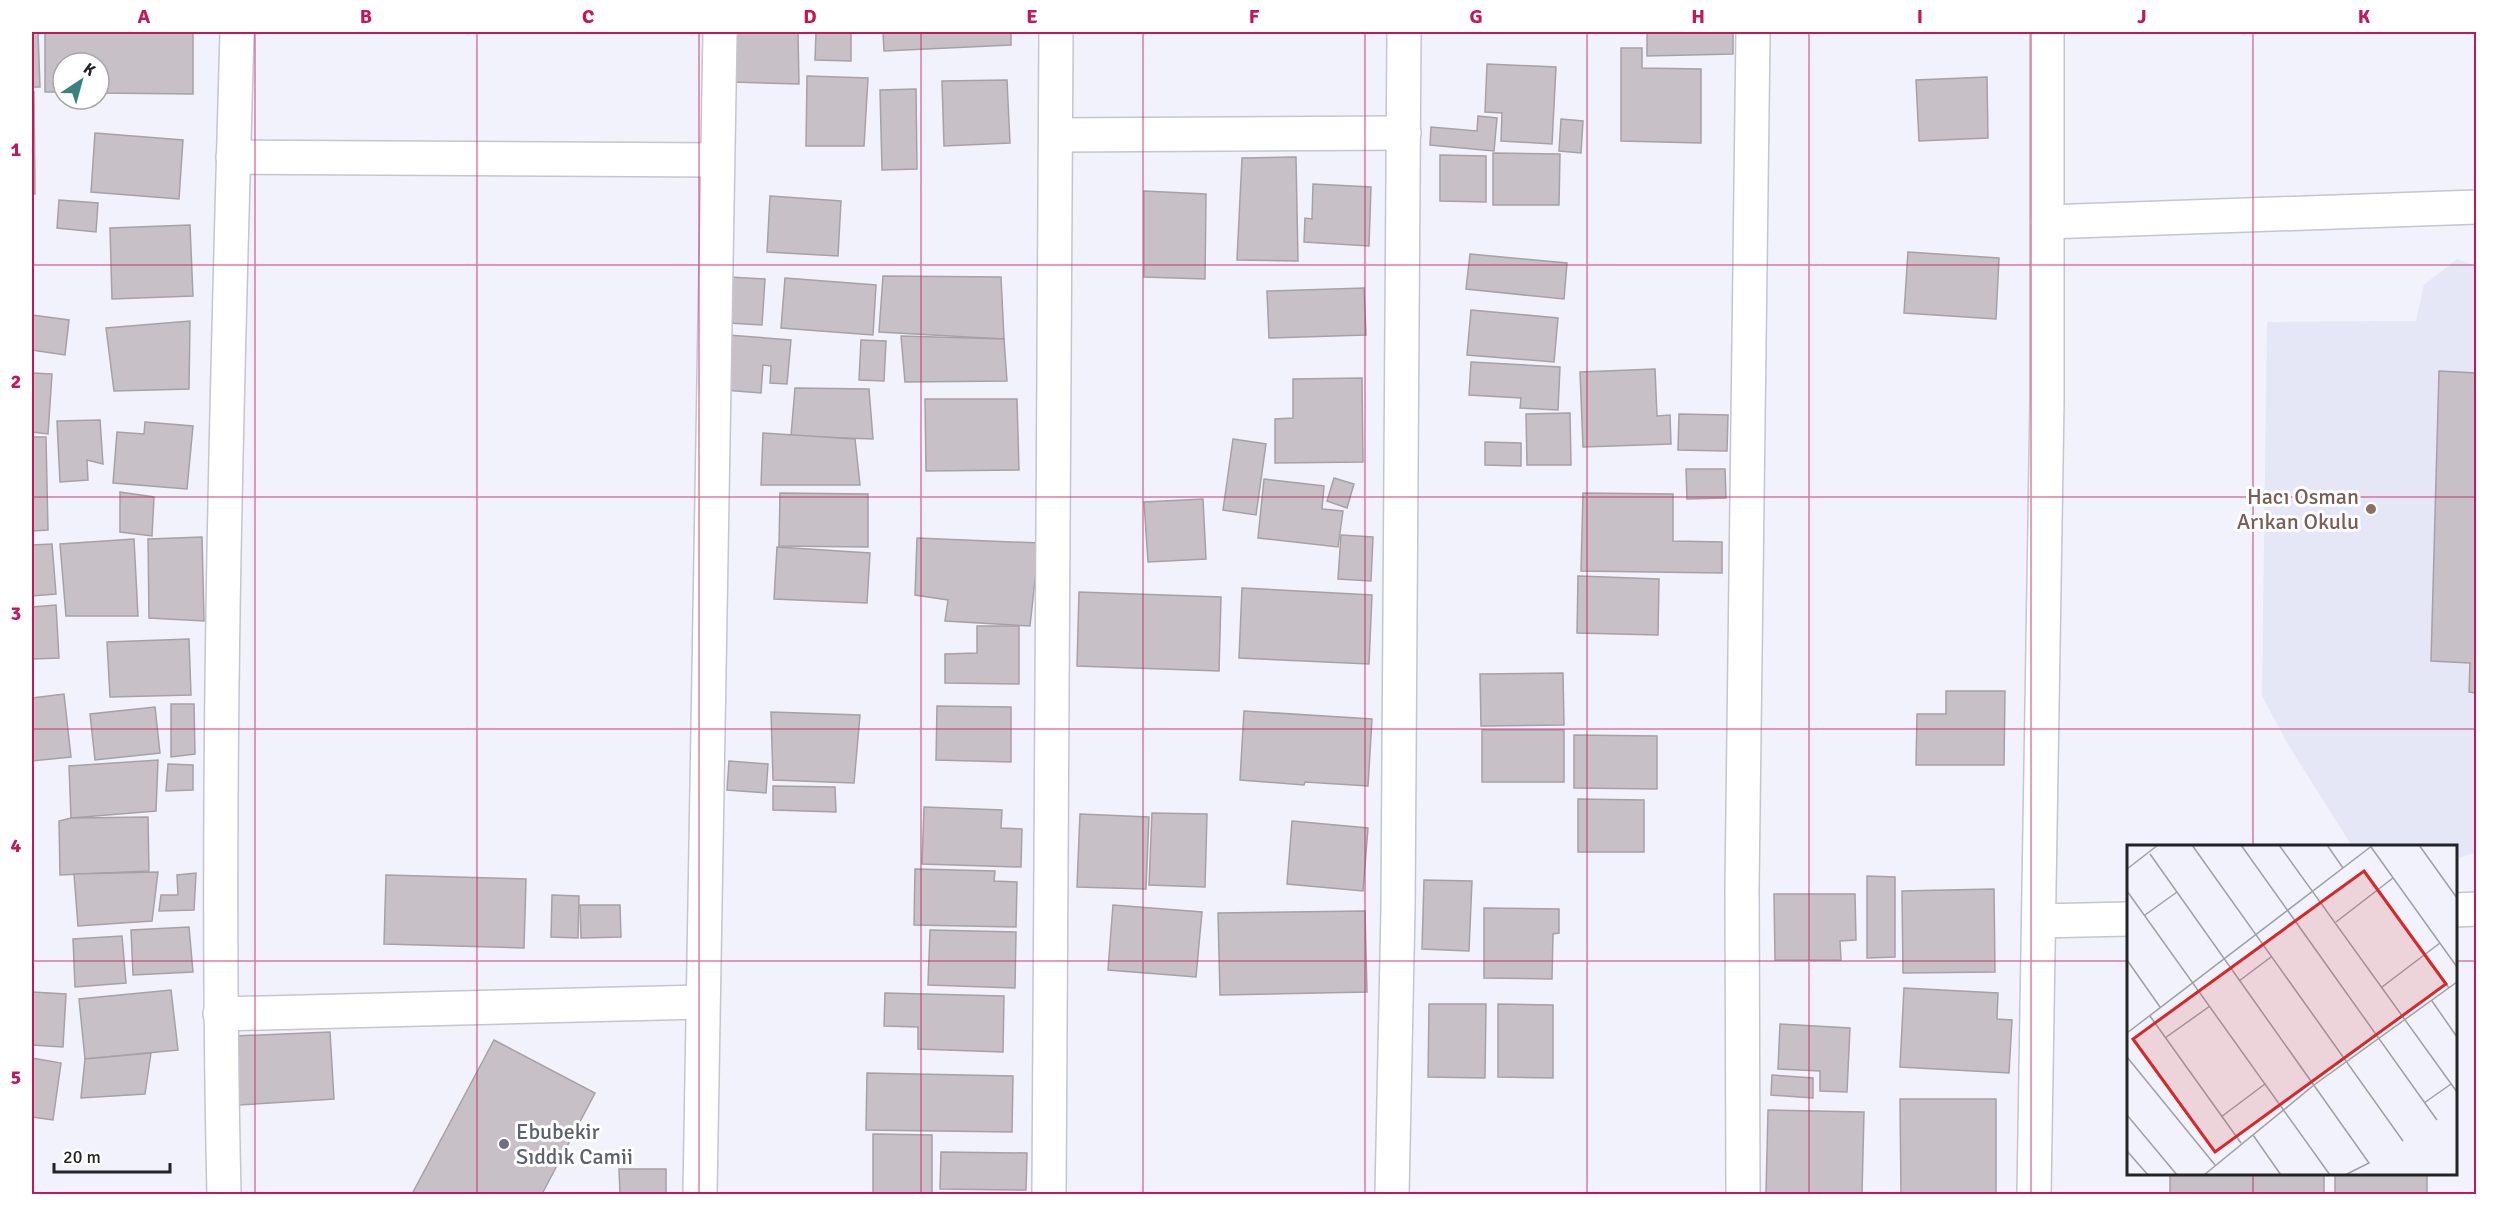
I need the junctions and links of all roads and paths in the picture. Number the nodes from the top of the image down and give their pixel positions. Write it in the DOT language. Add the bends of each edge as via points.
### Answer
graph roads {
  1 [pos="237,32"];
  2 [pos="720,32"];
  3 [pos="1056,32"];
  4 [pos="1404,32"];
  5 [pos="1753,32"];
  6 [pos="2047,32"];
  7 [pos="1404,133"];
  8 [pos="1056,135"];
  9 [pos="233,157"];
  10 [pos="717,160"];
  11 [pos="2476,207"];
  12 [pos="2047,222"];
  13 [pos="2476,909"];
  14 [pos="2457,910"];
  15 [pos="2127,919"];
  16 [pos="2039,921"];
  17 [pos="702,1002"];
  18 [pos="220,1014"];
  19 [pos="224,1194"];
  20 [pos="700,1194"];
  21 [pos="1049,1194"];
  22 [pos="1392,1194"];
  23 [pos="1743,1194"];
  24 [pos="2034,1194"];
  1 -- 9 [label="street"];
  2 -- 10 [label="street"];
  3 -- 8 [label="street"];
  4 -- 7 [label="street"];
  5 -- 23 [label="street" via="1742,889"];
  6 -- 12 [label="street"];
  7 -- 8 [label="street"];
  7 -- 22 [label="street"];
  8 -- 21 [label="street"];
  9 -- 10 [label="street"];
  9 -- 18 [label="street" via="226,413"];
  10 -- 17 [label="street"];
  11 -- 12 [label="street"];
  12 -- 16 [label="street"];
  13 -- 14 [label="street"];
  15 -- 16 [label="street"];
  16 -- 24 [label="street"];
  17 -- 18 [label="street"];
  17 -- 20 [label="street"];
  18 -- 19 [label="street"];
}
